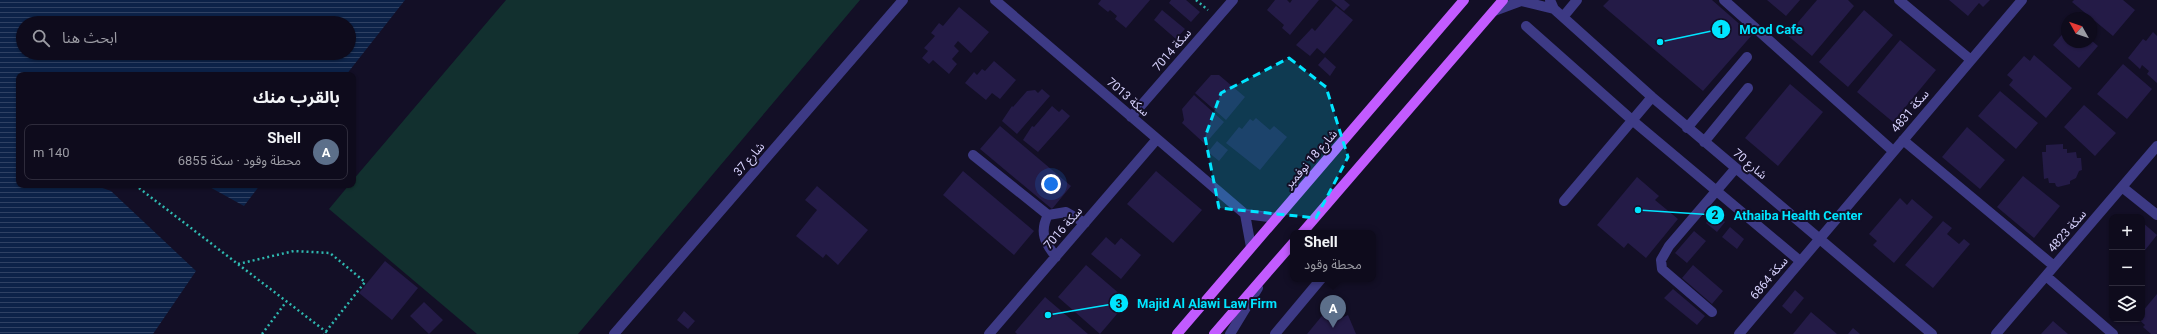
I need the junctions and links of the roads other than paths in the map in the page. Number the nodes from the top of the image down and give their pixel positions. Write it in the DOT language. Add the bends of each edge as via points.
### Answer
graph roads {
  1 [pos="903,0"];
  2 [pos="995,0"];
  3 [pos="1233,0"];
  4 [pos="1464,0"];
  5 [pos="1503,0"];
  6 [pos="1577,0"];
  7 [pos="1724,0"];
  8 [pos="1899,0"];
  9 [pos="2022,0"];
  10 [pos="1552,5"];
  11 [pos="1494,11"];
  12 [pos="1563,17"];
  13 [pos="1526,26"];
  14 [pos="1747,57"];
  15 [pos="1971,60"];
  16 [pos="1748,88"];
  17 [pos="1652,97"];
  18 [pos="1131,117"];
  19 [pos="1632,120"];
  20 [pos="1687,128"];
  21 [pos="1157,139"];
  22 [pos="1903,140"];
  23 [pos="1704,142"];
  24 [pos="2157,146"];
  25 [pos="1893,151"];
  26 [pos="973,155"];
  27 [pos="1735,169"];
  28 [pos="2122,187"];
  29 [pos="1716,190"];
  30 [pos="1564,201"];
  31 [pos="1244,214"];
  32 [pos="1048,215"];
  33 [pos="2157,215"];
  34 [pos="1277,218"];
  35 [pos="1085,223"];
  36 [pos="1307,230"];
  37 [pos="1819,238"];
  38 [pos="1290,246"];
  39 [pos="1251,247"];
  40 [pos="1056,256"];
  41 [pos="1800,261"];
  42 [pos="2054,266"];
  43 [pos="1268,271"];
  44 [pos="2046,276"];
  45 [pos="1318,282"];
  46 [pos="1712,312"];
  47 [pos="614,334"];
  48 [pos="989,334"];
  49 [pos="1177,334"];
  50 [pos="1214,334"];
  51 [pos="1230,334"];
  52 [pos="1275,334"];
  53 [pos="1739,334"];
  54 [pos="1932,334"];
  55 [pos="1996,334"];
  56 [pos="2113,334"];
  1 -- 47 [label="street, شارع 37"];
  2 -- 18 [label="street, سكة 7013"];
  3 -- 18 [label="street, سكة 7014"];
  4 -- 34 [label="main road, شارع 18 نوفمبر"];
  5 -- 11 [label="main road"];
  6 -- 12 [label="street"];
  7 -- 25 [label="street"];
  8 -- 15 [label="street"];
  9 -- 15 [label="street, سكة 4831"];
  10 -- 11 [label="street, شارع 70" via="1521,1"];
  10 -- 12 [label="street, شارع 70"];
  11 -- 36 [label="main road"];
  12 -- 17 [label="street, شارع 70"];
  13 -- 19 [label="street"];
  14 -- 20 [label="street"];
  15 -- 22 [label="street, سكة 4831"];
  16 -- 23 [label="street"];
  17 -- 19 [label="street"];
  17 -- 20 [label="street, شارع 70"];
  18 -- 21 [label="street, سكة 7013"];
  19 -- 29 [label="street"];
  19 -- 30 [label="street"];
  20 -- 23 [label="street, شارع 70"];
  21 -- 31 [label="street, سكة 7013"];
  21 -- 35 [label="street, سكة 7016"];
  22 -- 25 [label="street, سكة 4831"];
  22 -- 42 [label="street"];
  23 -- 27 [label="street, شارع 70"];
  24 -- 28 [label="street, سكة 4823"];
  25 -- 37 [label="street, سكة 4831"];
  26 -- 32 [label="street"];
  27 -- 29 [label="street"];
  27 -- 37 [label="street, شارع 70"];
  28 -- 33 [label="street"];
  28 -- 42 [label="street, سكة 4823"];
  29 -- 41 [label="street"];
  29 -- 46 [label="street" via="1669,246 1661,260 1662,269"];
  31 -- 34 [label="street"];
  31 -- 39 [label="street"];
  32 -- 35 [label="street" via="1066,212"];
  32 -- 40 [label="street" via="1043,232 1047,245"];
  34 -- 39 [label="main road, شارع 18 نوفمبر"];
  35 -- 40 [label="street, سكة 7016"];
  37 -- 41 [label="street, سكة 6864"];
  37 -- 54 [label="street, شارع 70"];
  38 -- 43 [label="main road"];
  39 -- 49 [label="main road, شارع 18 نوفمبر"];
  40 -- 48 [label="street, سكة 7016"];
  41 -- 53 [label="street, سكة 6864"];
  42 -- 44 [label="street, سكة 4823"];
  43 -- 50 [label="main road"];
  43 -- 51 [label="street"];
  44 -- 55 [label="street, سكة 4823"];
  44 -- 56 [label="street"];
  45 -- 52 [label="street"];
}
